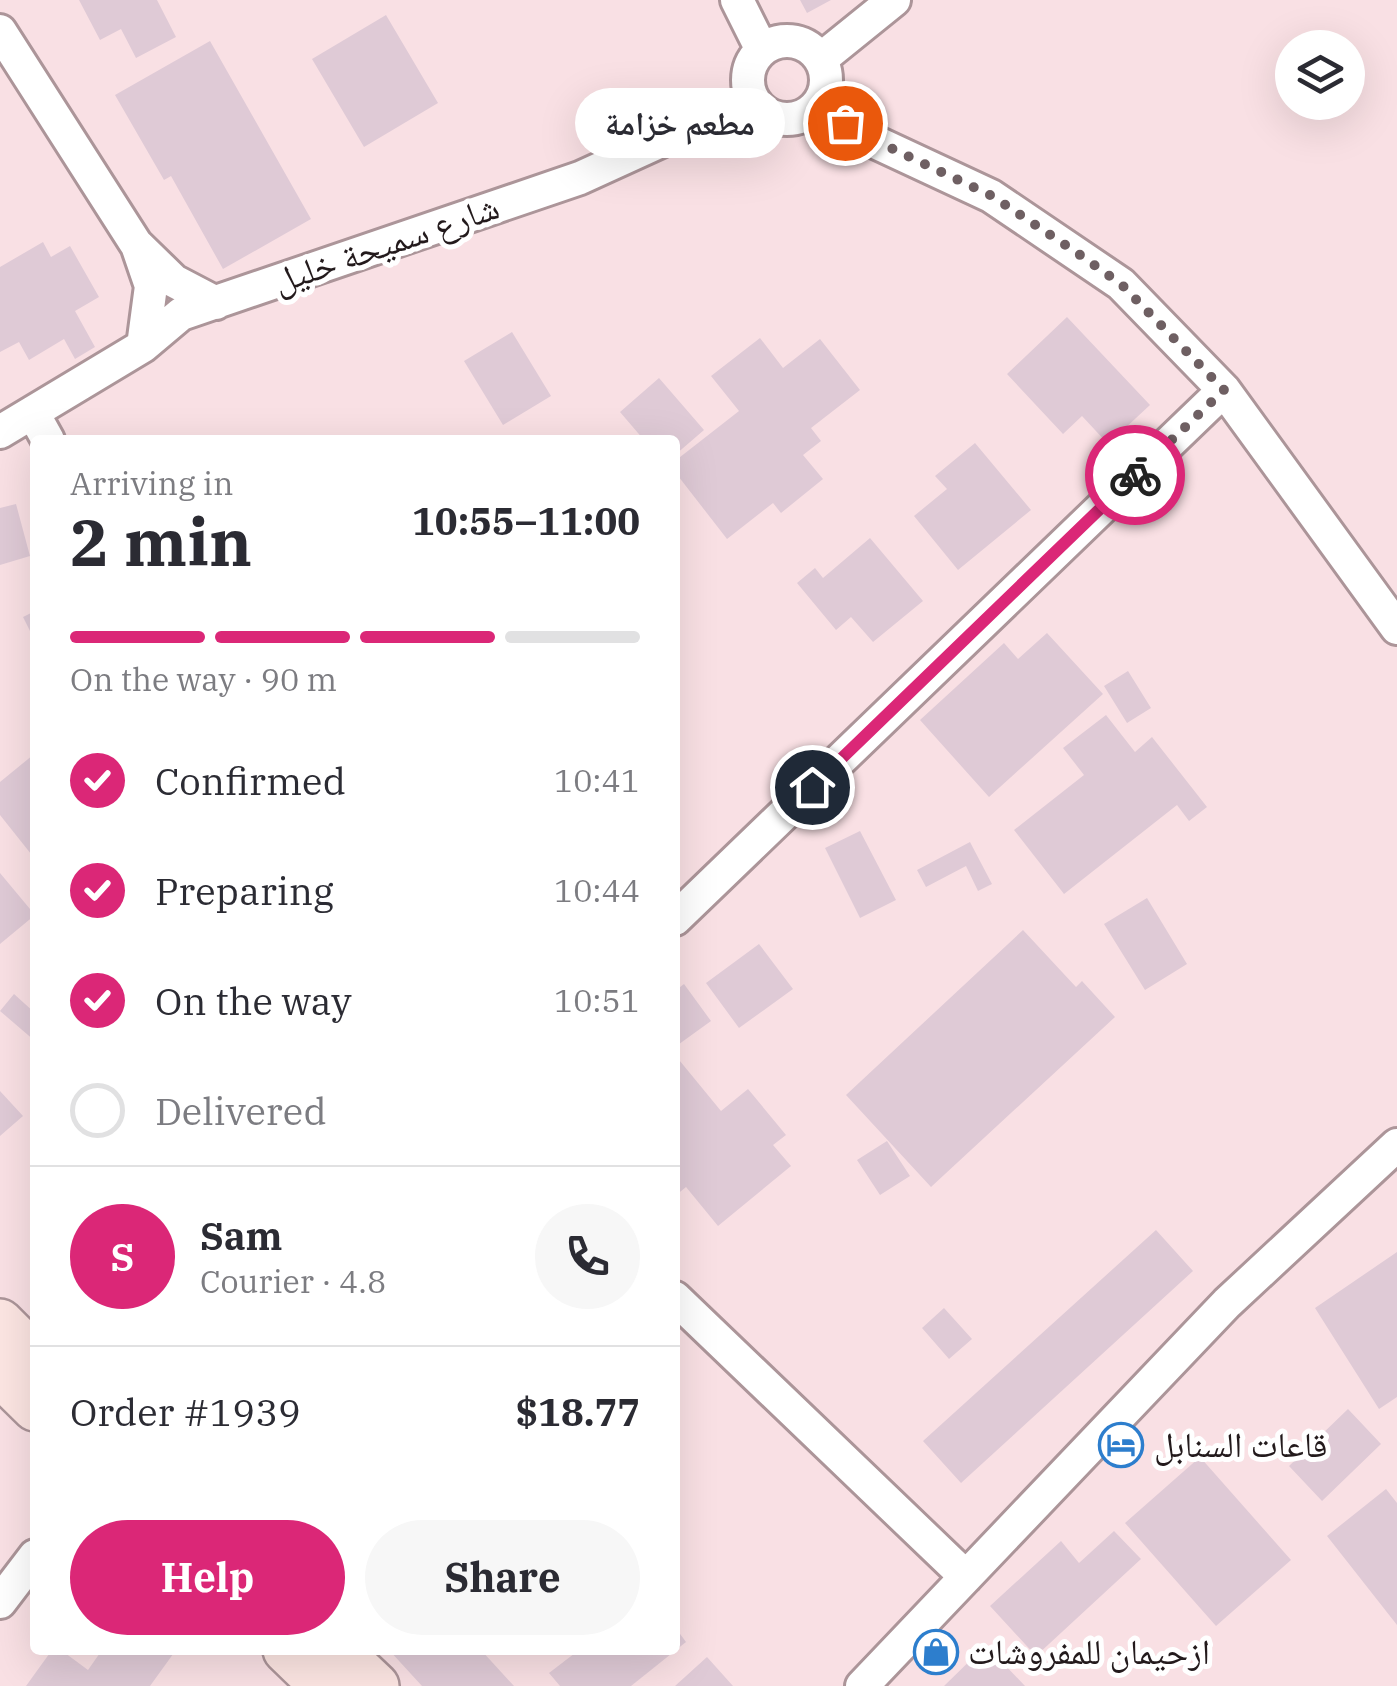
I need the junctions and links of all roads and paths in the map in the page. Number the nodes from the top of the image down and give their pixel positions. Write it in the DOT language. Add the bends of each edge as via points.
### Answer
graph roads {
  1 [pos="737,0"];
  2 [pos="894,0"];
  3 [pos="0,31"];
  4 [pos="762,50"];
  5 [pos="821,60"];
  6 [pos="752,99"];
  7 [pos="817,106"];
  8 [pos="136,244"];
  9 [pos="216,302"];
  10 [pos="143,346"];
  11 [pos="1224,390"];
  12 [pos="40,426"];
  13 [pos="0,432"];
  14 [pos="1397,628"];
  15 [pos="680,914"];
  16 [pos="1397,1145"];
  17 [pos="680,1303"];
  18 [pos="0,1322"];
  19 [pos="30,1353"];
  20 [pos="0,1374"];
  21 [pos="30,1403"];
  22 [pos="30,1563"];
  23 [pos="966,1577"];
  24 [pos="0,1602"];
  25 [pos="291,1655"];
  26 [pos="343,1655"];
  27 [pos="323,1686"];
  28 [pos="376,1686"];
  29 [pos="862,1686"];
  1 -- 4 [label="street"];
  2 -- 5 [label="street"];
  3 -- 8 [label="street"];
  4 -- 5 [label="street" via="786,40 812,49"];
  4 -- 6 [label="street" via="748,73"];
  5 -- 7 [label="street" via="826,84"];
  6 -- 7 [label="street" via="784,119"];
  6 -- 9 [label="street, شارع سميحة خليل" via="580,178"];
  7 -- 11 [label="street" via="992,196 1073,250 1121,284"];
  8 -- 9 [label="street" via="174,281"];
  8 -- 10 [label="street" via="151,286"];
  9 -- 10 [label="street, شارع سميحة خليل" via="181,314"];
  10 -- 12 [label="street, شارع سميحة خليل"];
  11 -- 14 [label="street"];
  11 -- 15 [label="street"];
  12 -- 13 [label="street, شارع سميحة خليل"];
  16 -- 23 [label="street" via="1227,1303"];
  17 -- 23 [label="street"];
  18 -- 19 [label="main road"];
  20 -- 21 [label="main road"];
  22 -- 24 [label="street"];
  23 -- 29 [label="street"];
  25 -- 27 [label="main road"];
  26 -- 28 [label="main road"];
}
